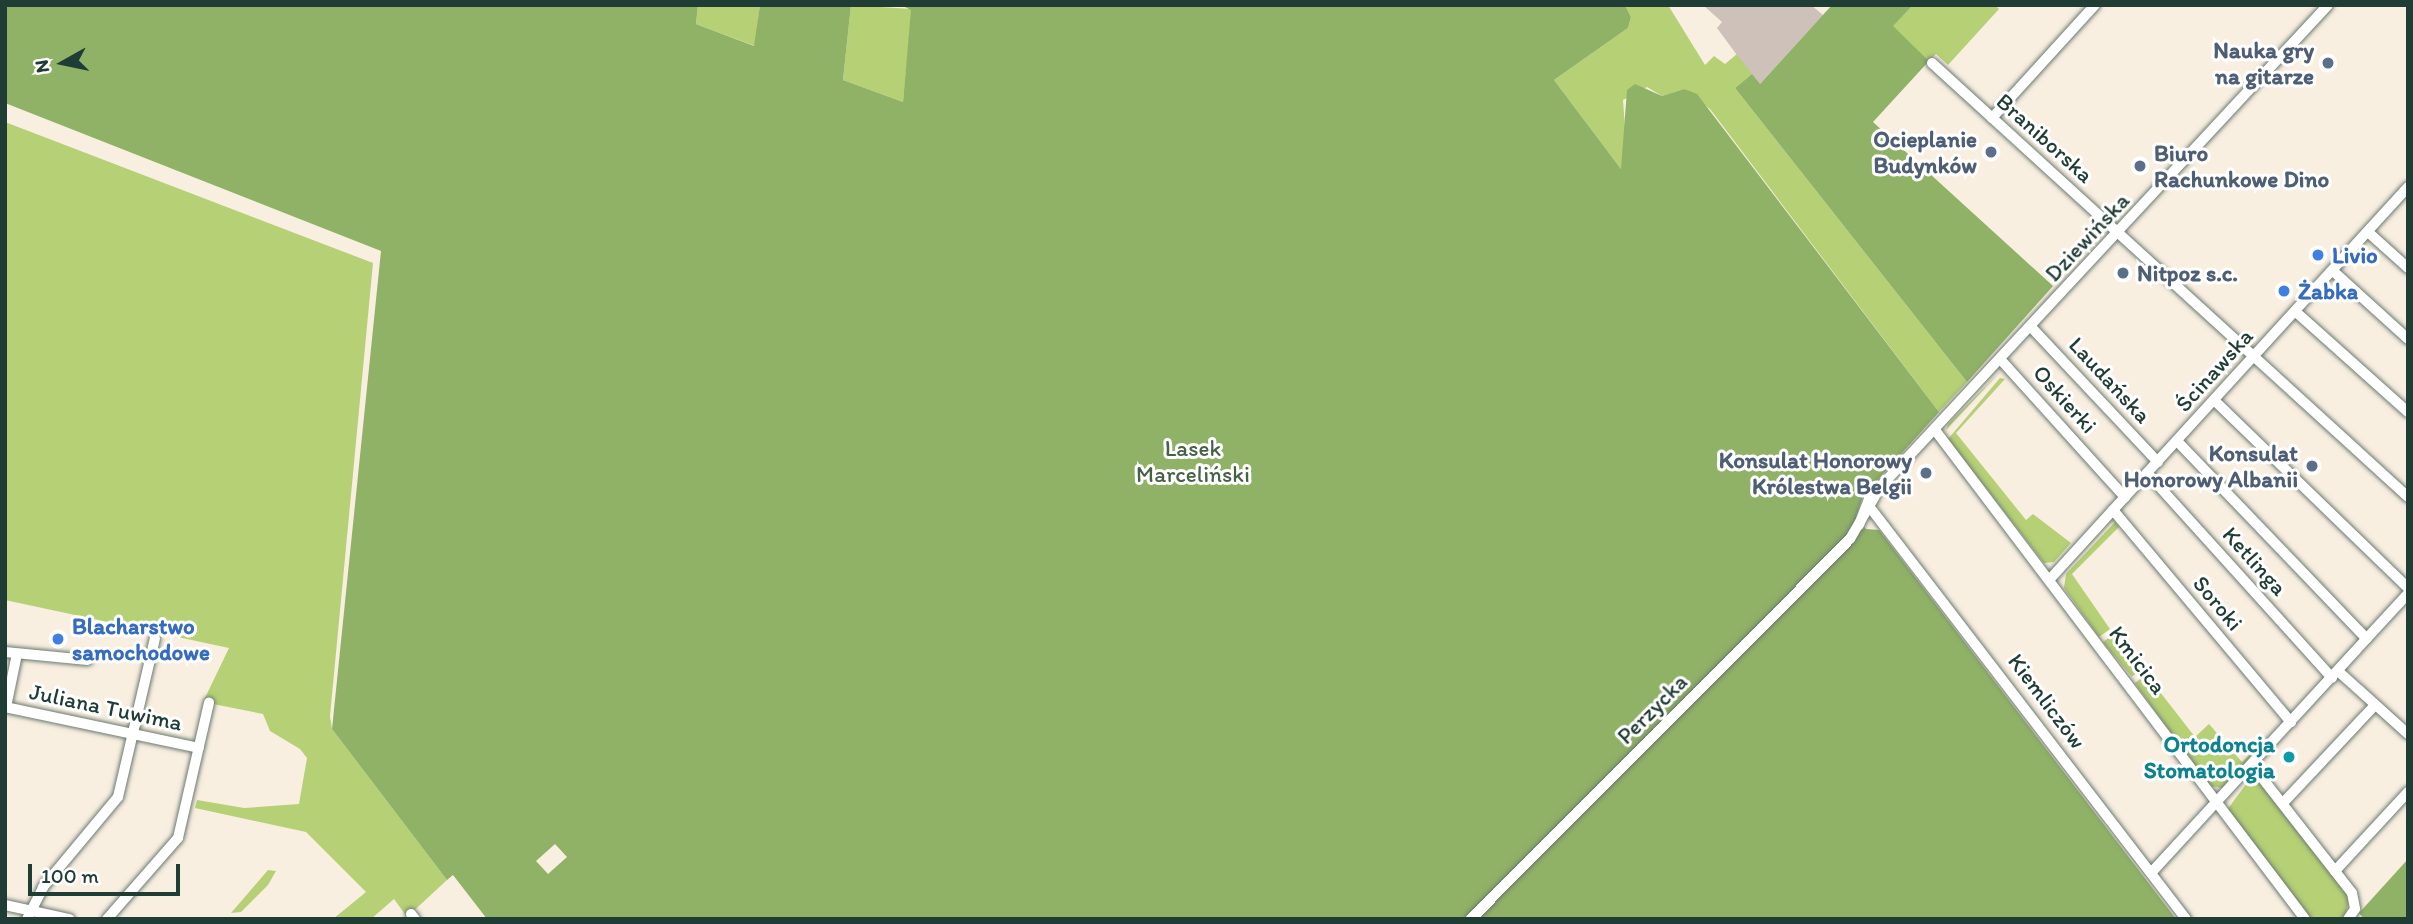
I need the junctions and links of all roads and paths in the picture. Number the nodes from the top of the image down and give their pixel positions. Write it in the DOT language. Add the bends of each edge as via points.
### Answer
graph roads {
  1 [pos="2095,5"];
  2 [pos="2328,5"];
  3 [pos="1932,63"];
  4 [pos="1992,118"];
  5 [pos="2408,187"];
  6 [pos="2368,232"];
  7 [pos="2119,234"];
  8 [pos="2408,268"];
  9 [pos="2333,271"];
  10 [pos="2296,312"];
  11 [pos="2032,327"];
  12 [pos="2408,339"];
  13 [pos="2254,358"];
  14 [pos="2001,360"];
  15 [pos="2215,401"];
  16 [pos="2408,412"];
  17 [pos="1935,430"];
  18 [pos="2177,442"];
  19 [pos="2158,462"];
  20 [pos="2147,473"];
  21 [pos="1875,496"];
  22 [pos="2408,496"];
  23 [pos="2125,497"];
  24 [pos="1872,510"];
  25 [pos="2113,510"];
  26 [pos="1858,525"];
  27 [pos="2050,579"];
  28 [pos="2408,588"];
  29 [pos="2408,594"];
  30 [pos="155,638"];
  31 [pos="2367,639"];
  32 [pos="5,652"];
  33 [pos="17,654"];
  34 [pos="88,660"];
  35 [pos="2335,675"];
  36 [pos="209,703"];
  37 [pos="2375,705"];
  38 [pos="6,707"];
  39 [pos="2291,722"];
  40 [pos="2408,734"];
  41 [pos="134,735"];
  42 [pos="199,748"];
  43 [pos="2252,765"];
  44 [pos="2408,792"];
  45 [pos="2283,803"];
  46 [pos="2217,804"];
  47 [pos="2335,871"];
  48 [pos="2151,873"];
  49 [pos="5,905"];
  50 [pos="29,915"];
  51 [pos="2304,918"];
  52 [pos="69,919"];
  53 [pos="107,919"];
  54 [pos="1471,919"];
  55 [pos="2186,919"];
  56 [pos="2348,919"];
  1 -- 4 [label="street"];
  2 -- 7 [label="street, Dziewińska"];
  3 -- 4 [label="street, Braniborska"];
  4 -- 7 [label="street, Braniborska"];
  5 -- 6 [label="street, Ścinawska"];
  6 -- 8 [label="street"];
  6 -- 9 [label="street, Ścinawska"];
  7 -- 11 [label="street, Dziewińska"];
  7 -- 13 [label="street, Braniborska"];
  9 -- 10 [label="street, Ścinawska"];
  9 -- 12 [label="street"];
  10 -- 13 [label="street, Ścinawska"];
  10 -- 16 [label="street"];
  11 -- 14 [label="street, Dziewińska"];
  11 -- 19 [label="street, Laudańska"];
  13 -- 15 [label="street, Ścinawska"];
  13 -- 22 [label="street, Braniborska"];
  14 -- 17 [label="street, Dziewińska"];
  14 -- 23 [label="street, Oskierki"];
  15 -- 18 [label="street, Ścinawska"];
  15 -- 28 [label="street"];
  17 -- 21 [label="street, Dziewińska"];
  17 -- 27 [label="street, Kmicica"];
  18 -- 19 [label="street, Ścinawska"];
  18 -- 31 [label="street"];
  19 -- 20 [label="street, Ścinawska"];
  20 -- 23 [label="street, Ścinawska"];
  20 -- 35 [label="street, Ketlinga"];
  21 -- 24 [label="street"];
  21 -- 26 [label="street, Dziewińska"];
  23 -- 25 [label="street, Ścinawska"];
  24 -- 26 [label="street"];
  24 -- 48 [label="street, Kiemliczów"];
  25 -- 27 [label="street, Ścinawska"];
  25 -- 39 [label="street, Soroki"];
  26 -- 54 [label="street, Perzycka"];
  27 -- 46 [label="street, Kmicica"];
  29 -- 31 [label="street"];
  30 -- 41 [label="street"];
  31 -- 35 [label="street"];
  32 -- 33 [label="street"];
  33 -- 34 [label="street"];
  33 -- 38 [label="street"];
  35 -- 37 [label="street, Ketlinga"];
  35 -- 39 [label="street"];
  36 -- 42 [label="street"];
  37 -- 40 [label="street, Ketlinga"];
  37 -- 45 [label="street"];
  38 -- 41 [label="street, Juliana Tuwima"];
  39 -- 43 [label="street"];
  41 -- 42 [label="street, Juliana Tuwima"];
  41 -- 50 [label="street" via="114,805 43,887"];
  42 -- 53 [label="street" via="178,838"];
  43 -- 45 [label="street"];
  43 -- 46 [label="street"];
  44 -- 47 [label="street"];
  45 -- 47 [label="street"];
  46 -- 48 [label="street"];
  46 -- 51 [label="street, Kmicica"];
  47 -- 56 [label="street" via="2356,904"];
  48 -- 55 [label="street, Kiemliczów"];
  49 -- 50 [label="street"];
  50 -- 52 [label="street"];
}
